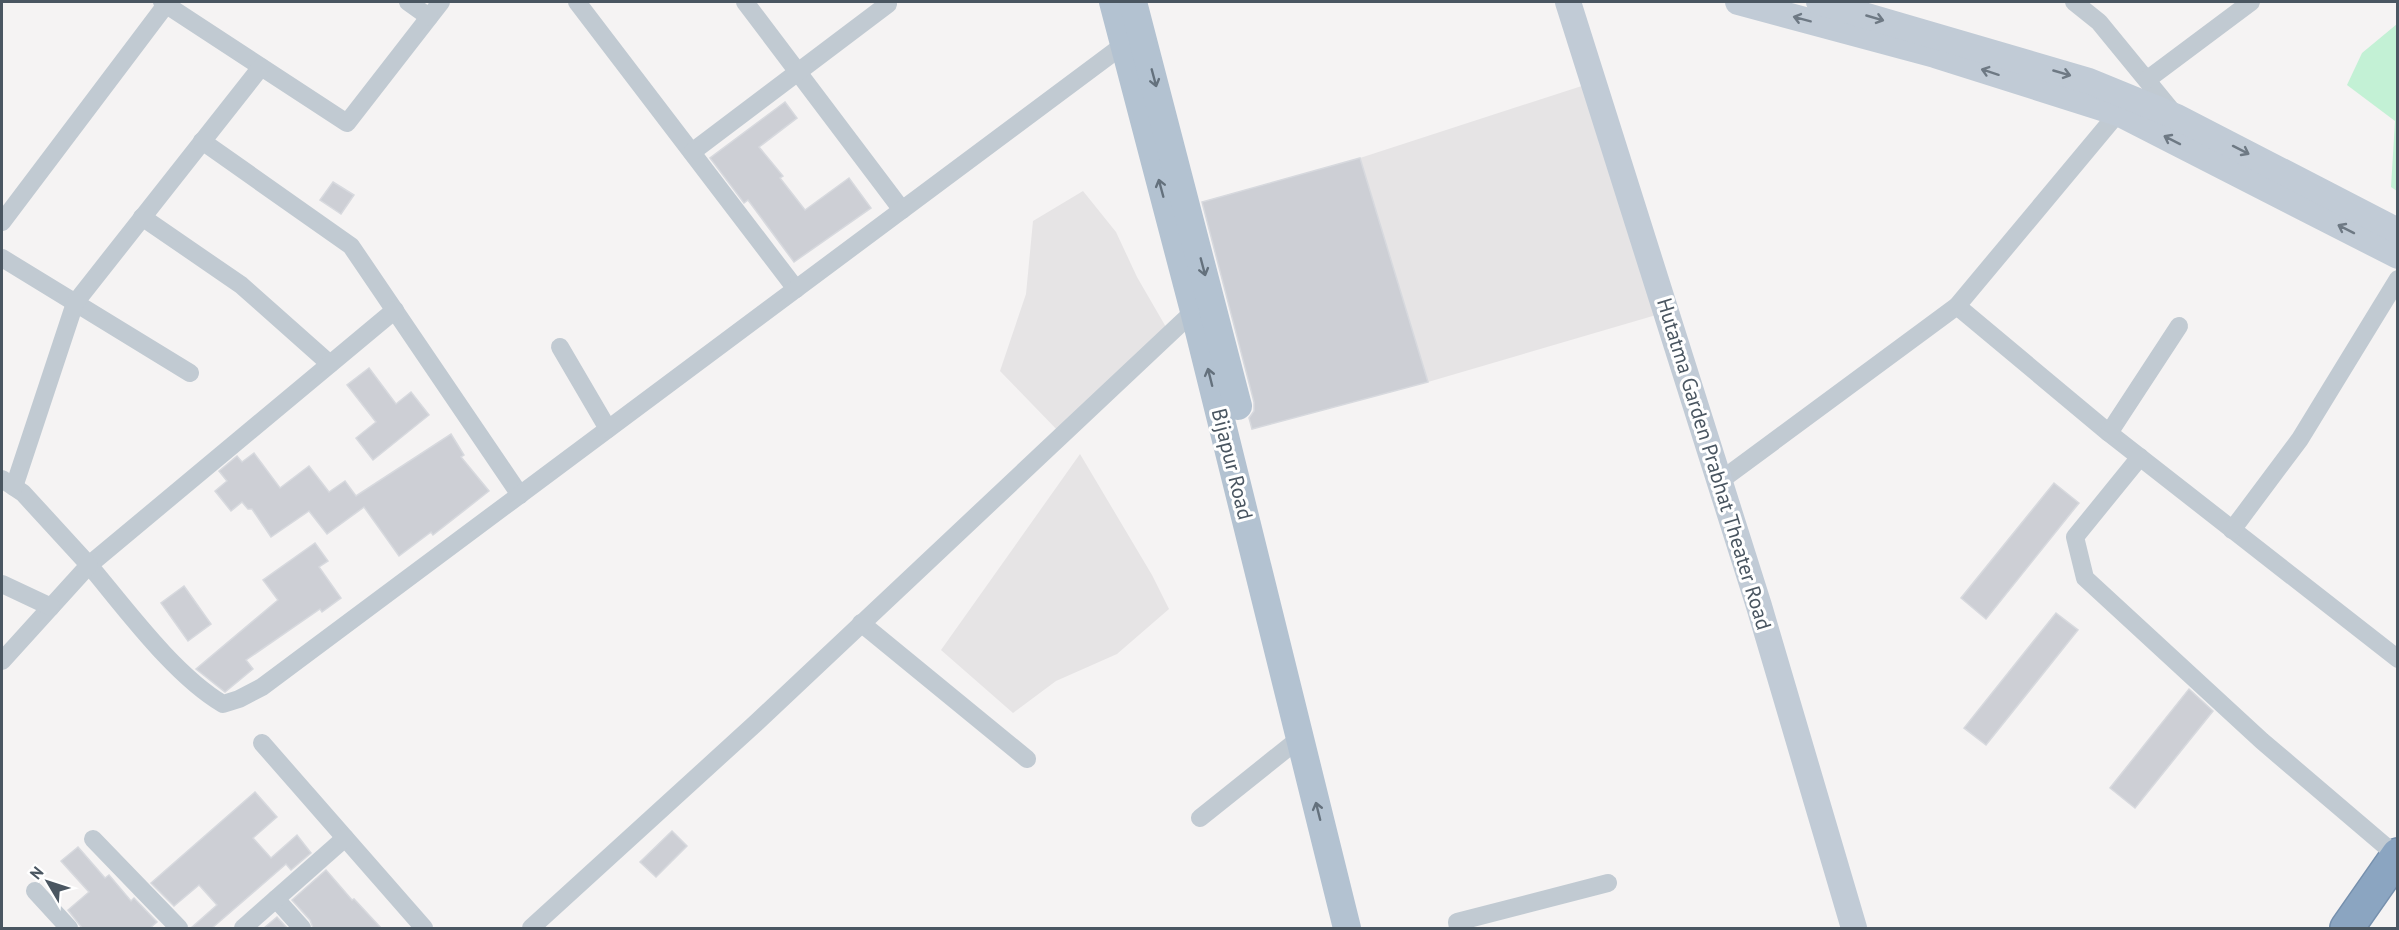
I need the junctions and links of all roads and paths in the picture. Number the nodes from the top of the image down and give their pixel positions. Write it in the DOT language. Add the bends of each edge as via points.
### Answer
graph roads {
  1 [pos="165,2"];
  2 [pos="408,2"];
  3 [pos="441,2"];
  4 [pos="578,2"];
  5 [pos="745,2"];
  6 [pos="1113,2"];
  7 [pos="1133,2"];
  8 [pos="1568,2"];
  9 [pos="1738,2"];
  10 [pos="1819,2"];
  11 [pos="2074,2"];
  12 [pos="2251,2"];
  13 [pos="888,4"];
  14 [pos="429,17"];
  15 [pos="1132,39"];
  16 [pos="261,67"];
  17 [pos="798,73"];
  18 [pos="2148,79"];
  19 [pos="2118,112"];
  20 [pos="2176,117"];
  21 [pos="202,141"];
  22 [pos="692,152"];
  23 [pos="902,210"];
  24 [pos="142,217"];
  25 [pos="2,222"];
  26 [pos="2397,231"];
  27 [pos="2397,256"];
  28 [pos="2,258"];
  29 [pos="2397,279"];
  30 [pos="796,289"];
  31 [pos="75,303"];
  32 [pos="1957,306"];
  33 [pos="1204,309"];
  34 [pos="395,310"];
  35 [pos="2179,326"];
  36 [pos="560,347"];
  37 [pos="330,364"];
  38 [pos="189,373"];
  39 [pos="608,429"];
  40 [pos="2109,433"];
  41 [pos="2140,458"];
  42 [pos="1720,482"];
  43 [pos="8,483"];
  44 [pos="520,495"];
  45 [pos="2232,530"];
  46 [pos="89,565"];
  47 [pos="2,584"];
  48 [pos="51,607"];
  49 [pos="861,623"];
  50 [pos="2397,659"];
  51 [pos="2,661"];
  52 [pos="1300,738"];
  53 [pos="262,743"];
  54 [pos="1027,759"];
  55 [pos="1200,818"];
  56 [pos="345,838"];
  57 [pos="93,839"];
  58 [pos="2397,856"];
  59 [pos="1608,884"];
  60 [pos="35,891"];
  61 [pos="276,899"];
  62 [pos="69,928"];
  63 [pos="179,928"];
  64 [pos="243,928"];
  65 [pos="302,928"];
  66 [pos="423,928"];
  67 [pos="531,928"];
  68 [pos="1347,928"];
  69 [pos="1366,928"];
  70 [pos="1458,928"];
  71 [pos="1854,928"];
  72 [pos="2347,928"];
  1 -- 16 [label="street"];
  1 -- 25 [label="street"];
  2 -- 14 [label="street"];
  3 -- 14 [label="street"];
  4 -- 22 [label="street"];
  5 -- 17 [label="street"];
  6 -- 15 [label="main road, Bijapur Road"];
  7 -- 15 [label="main road"];
  8 -- 42 [label="main road, Hutatma Garden Prabhat Theater Road"];
  19 -- 9 [label="main road, one-way" via="1935,55"];
  10 -- 20 [label="main road, one-way" via="2089,81"];
  11 -- 18 [label="street" via="2099,22"];
  12 -- 18 [label="street"];
  13 -- 17 [label="street"];
  14 -- 16 [label="street" via="347,123"];
  15 -- 23 [label="street"];
  15 -- 33 [label="main road, Bijapur Road"];
  16 -- 21 [label="street"];
  17 -- 22 [label="street"];
  17 -- 23 [label="street"];
  18 -- 20 [label="street"];
  27 -- 19 [label="main road, one-way"];
  19 -- 32 [label="street"];
  20 -- 26 [label="main road, one-way"];
  21 -- 24 [label="street"];
  21 -- 34 [label="street" via="351,246"];
  22 -- 30 [label="street"];
  23 -- 30 [label="street"];
  24 -- 31 [label="street"];
  24 -- 37 [label="street" via="241,285"];
  28 -- 31 [label="street"];
  29 -- 45 [label="street" via="2300,439"];
  30 -- 39 [label="street"];
  31 -- 38 [label="street"];
  31 -- 43 [label="street"];
  32 -- 40 [label="street"];
  32 -- 42 [label="street"];
  33 -- 49 [label="street"];
  52 -- 33 [label="main road, Bijapur Road, one-way"];
  33 -- 69 [label="main road"];
  34 -- 37 [label="street"];
  34 -- 44 [label="street"];
  35 -- 40 [label="street"];
  36 -- 39 [label="street"];
  37 -- 46 [label="street"];
  39 -- 44 [label="street"];
  40 -- 41 [label="street"];
  41 -- 45 [label="street"];
  41 -- 58 [label="street" via="2075,537 2085,578 2262,741"];
  42 -- 71 [label="main road, Hutatma Garden Prabhat Theater Road"];
  43 -- 46 [label="street" via="23,493"];
  44 -- 46 [label="street" via="262,687 223,704 172,662"];
  45 -- 50 [label="street"];
  46 -- 48 [label="street"];
  47 -- 48 [label="street"];
  48 -- 51 [label="street"];
  49 -- 54 [label="street"];
  49 -- 67 [label="street"];
  52 -- 55 [label="street"];
  68 -- 52 [label="main road, Bijapur Road, one-way"];
  53 -- 56 [label="street"];
  56 -- 61 [label="street"];
  56 -- 66 [label="street"];
  57 -- 63 [label="street"];
  58 -- 72 [label="highway"];
  59 -- 70 [label="street" via="1457,922"];
  60 -- 62 [label="street"];
  61 -- 64 [label="street"];
  61 -- 65 [label="street"];
}
